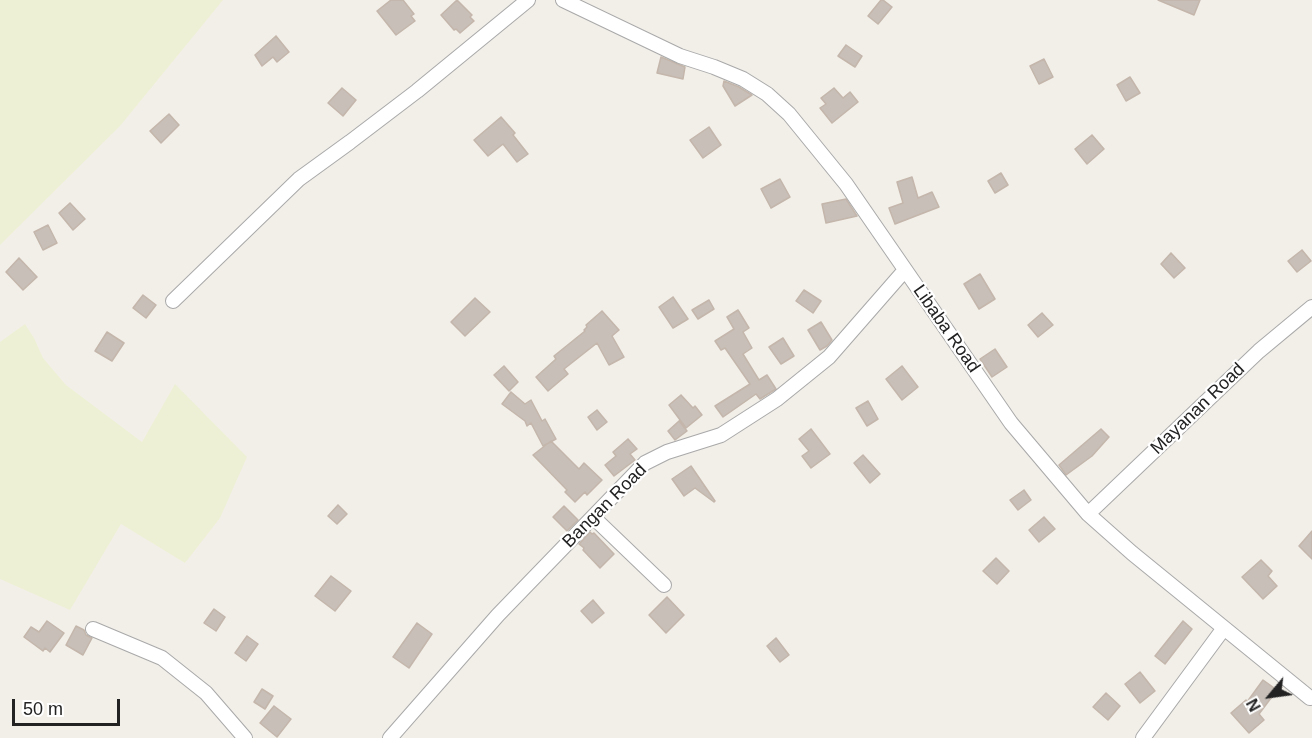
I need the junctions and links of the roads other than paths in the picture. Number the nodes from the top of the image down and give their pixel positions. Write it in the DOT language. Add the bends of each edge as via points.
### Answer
graph roads {
  1 [pos="528,0"];
  2 [pos="563,0"];
  3 [pos="905,270"];
  4 [pos="173,301"];
  5 [pos="1312,307"];
  6 [pos="1088,514"];
  7 [pos="593,517"];
  8 [pos="664,585"];
  9 [pos="1224,628"];
  10 [pos="93,629"];
  11 [pos="1310,698"];
  12 [pos="245,738"];
  13 [pos="390,738"];
  14 [pos="1143,738"];
  1 -- 4 [label="street" via="417,91 299,179"];
  2 -- 3 [label="street, Libaba Road" via="680,56 743,79 767,94 789,114 846,184"];
  3 -- 6 [label="street, Libaba Road" via="1011,423"];
  3 -- 7 [label="street, Bangan Road" via="829,357 777,399 721,435 645,463"];
  5 -- 6 [label="street, Mayanan Road" via="1259,351"];
  6 -- 9 [label="street, Libaba Road"];
  7 -- 8 [label="street"];
  7 -- 13 [label="street, Bangan Road" via="498,615"];
  9 -- 11 [label="street, Libaba Road"];
  9 -- 14 [label="street"];
  10 -- 12 [label="street" via="162,658 206,693"];
}
